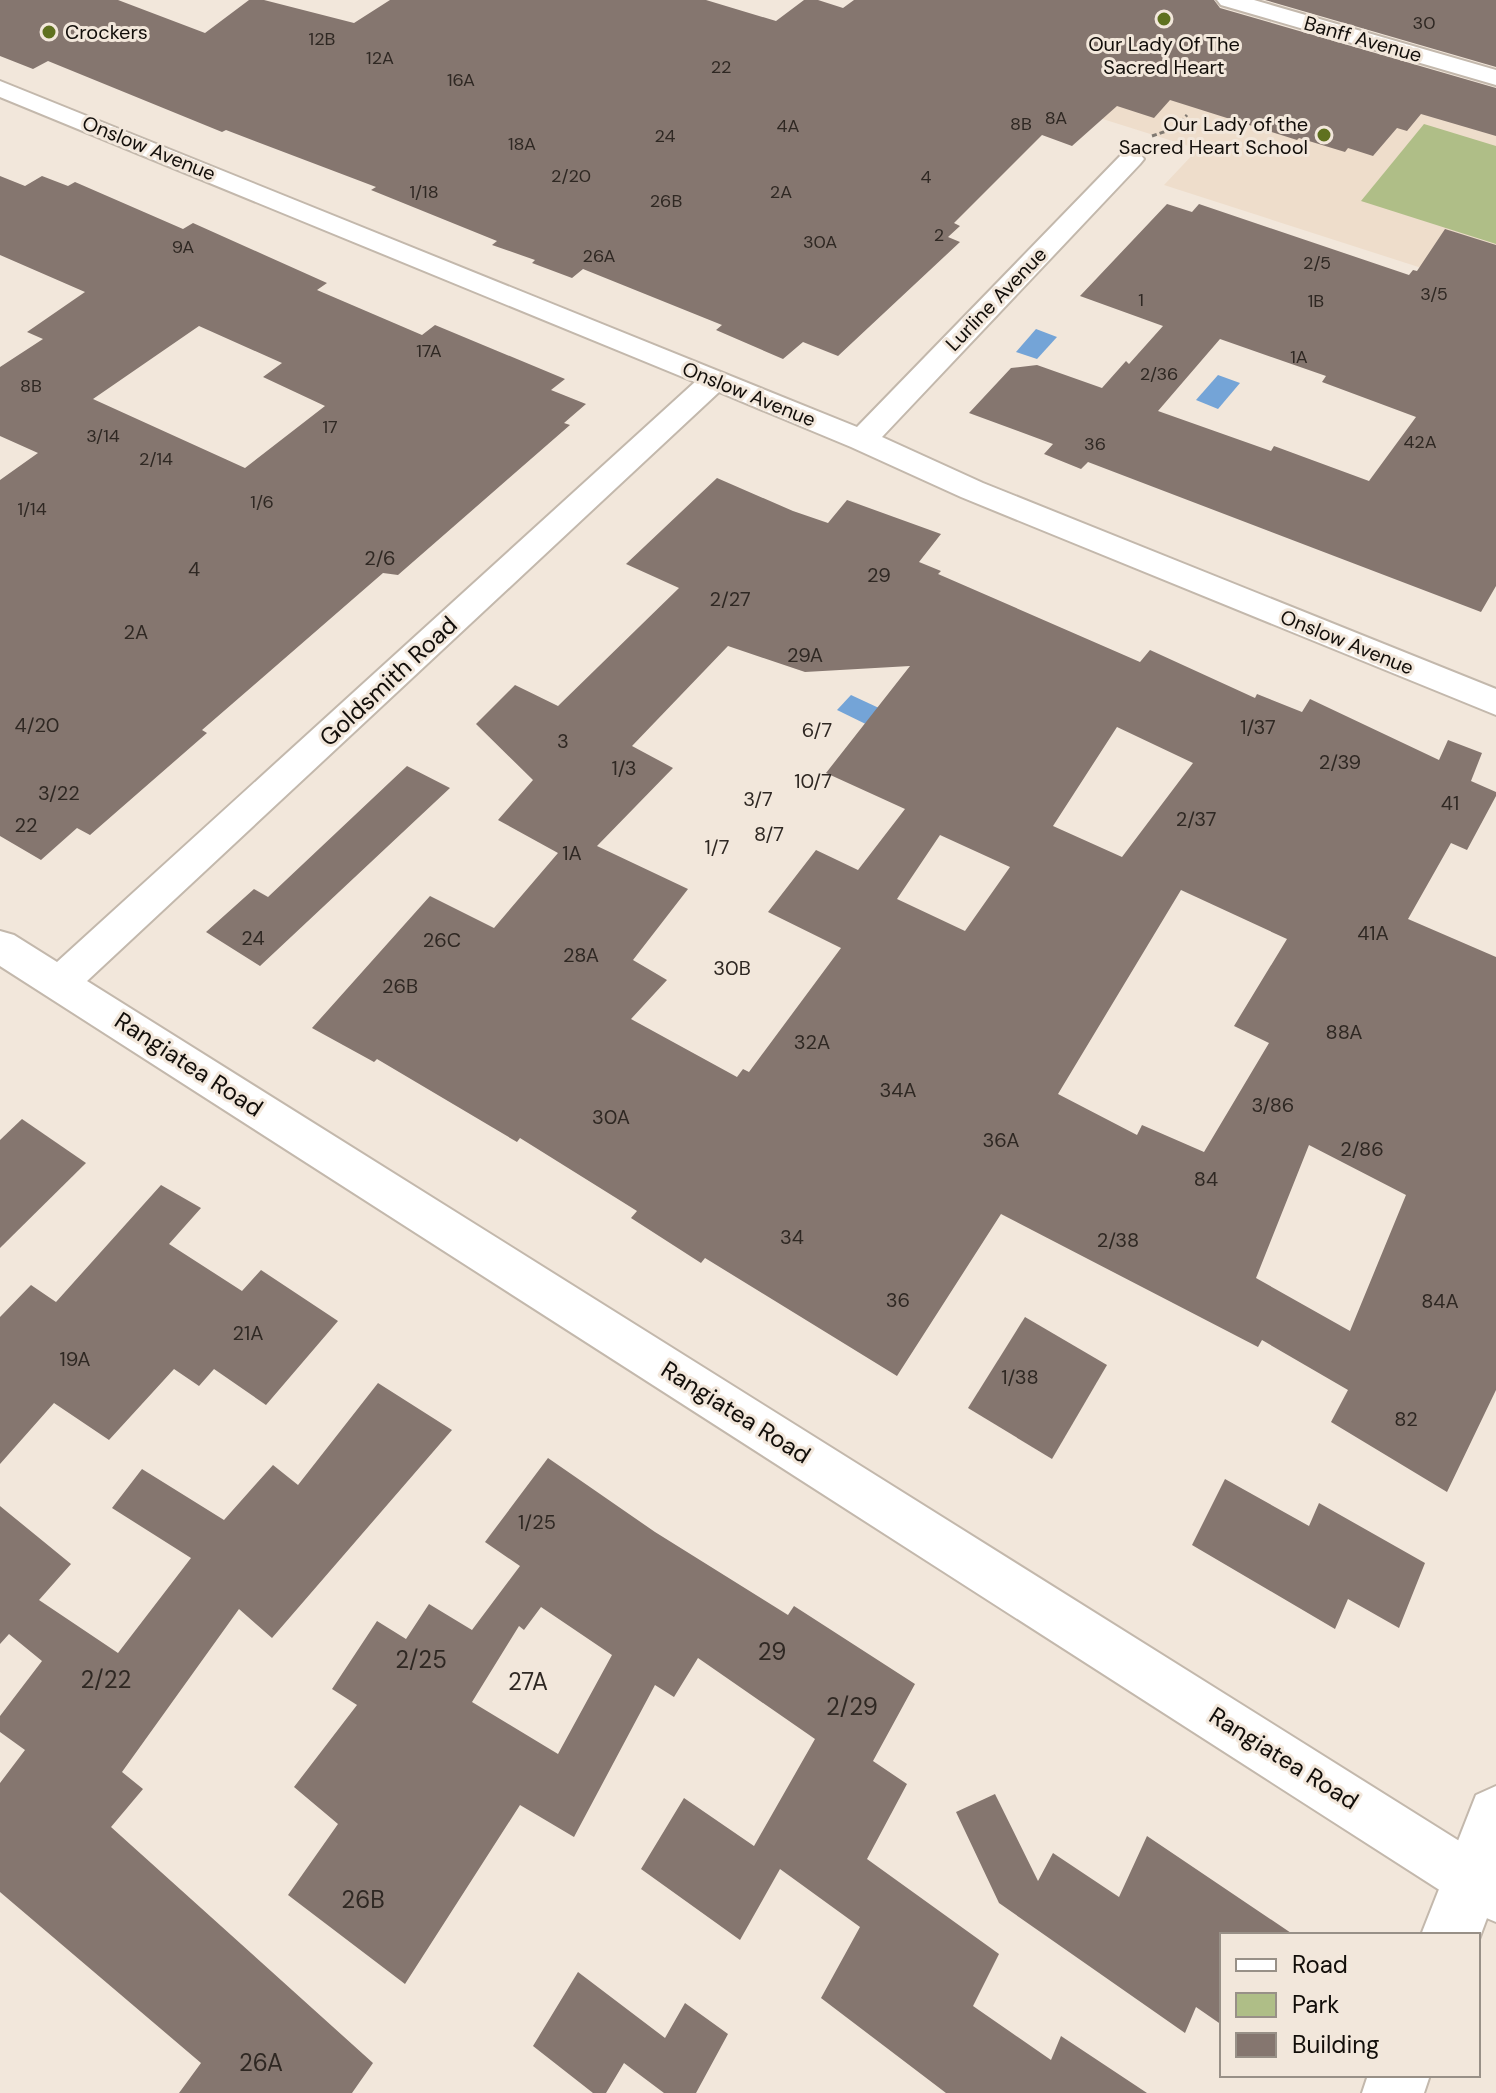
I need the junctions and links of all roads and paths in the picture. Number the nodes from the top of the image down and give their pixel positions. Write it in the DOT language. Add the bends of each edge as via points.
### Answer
graph roads {
  1 [pos="1229,0"];
  2 [pos="1496,78"];
  3 [pos="0,88"];
  4 [pos="1131,159"];
  5 [pos="715,380"];
  6 [pos="862,440"];
  7 [pos="1496,703"];
  8 [pos="0,946"];
  9 [pos="61,982"];
  10 [pos="1496,1815"];
  11 [pos="1484,1887"];
  12 [pos="1452,1933"];
  1 -- 2 [label="street, Banff Avenue"];
  3 -- 5 [label="street, Onslow Avenue"];
  4 -- 6 [label="street, Lurline Avenue"];
  5 -- 6 [label="street, Onslow Avenue"];
  5 -- 9 [label="street, Goldsmith Road"];
  6 -- 7 [label="street, Onslow Avenue" via="972,490"];
  8 -- 9 [label="street, Rangiatea Road"];
  9 -- 11 [label="street, Rangiatea Road"];
  10 -- 11 [label="main road"];
  11 -- 12 [label="main road"];
}
